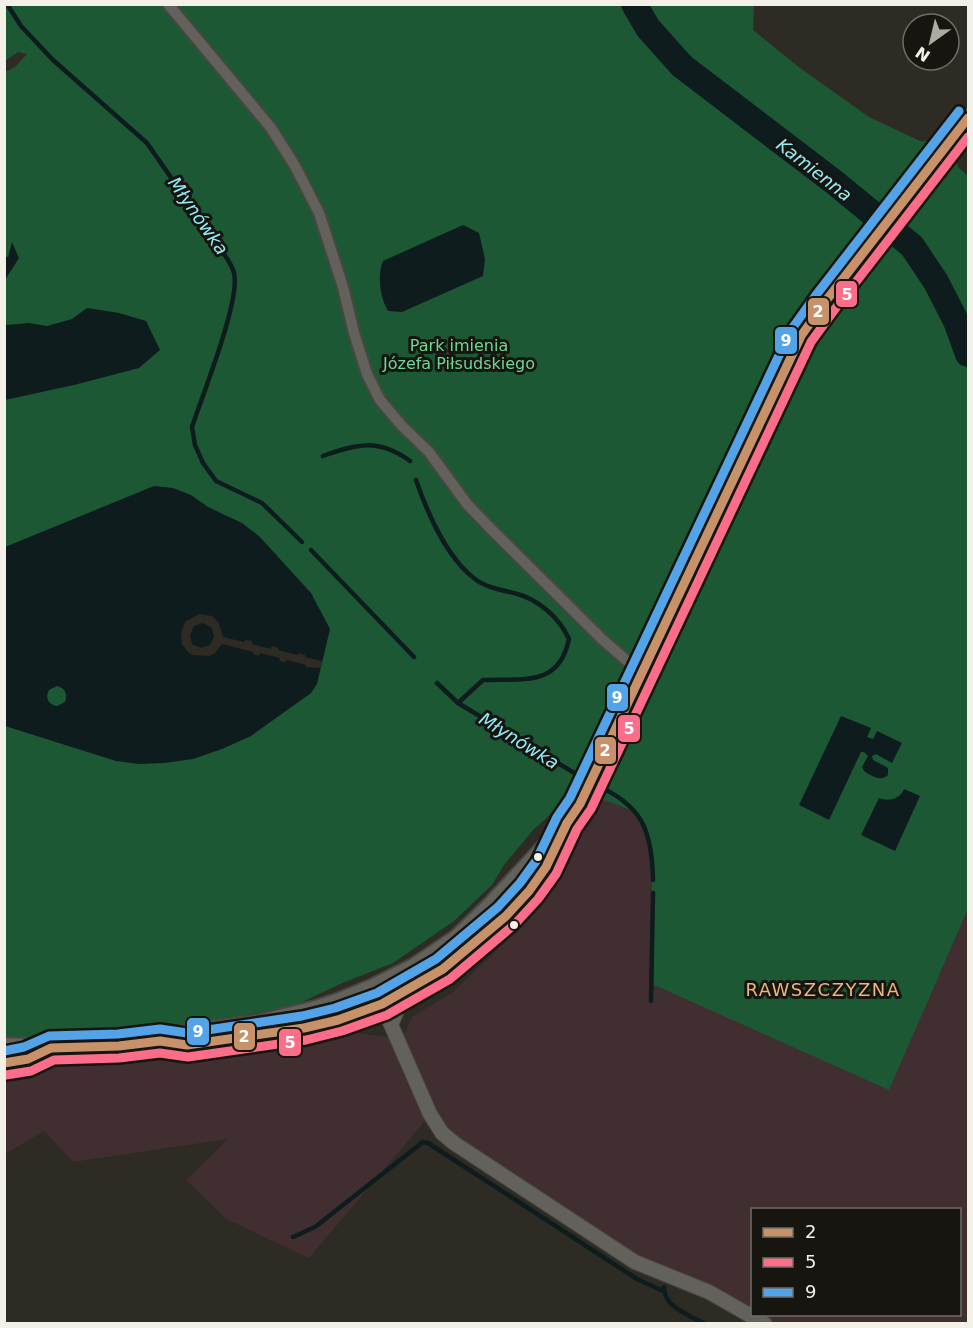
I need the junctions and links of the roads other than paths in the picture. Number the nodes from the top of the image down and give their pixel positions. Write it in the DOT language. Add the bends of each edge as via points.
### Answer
graph roads {
  1 [pos="168,4"];
  2 [pos="969,118"];
  3 [pos="643,671"];
  4 [pos="567,823"];
  5 [pos="374,987"];
  6 [pos="405,991"];
  7 [pos="382,1004"];
  8 [pos="361,1012"];
  9 [pos="391,1025"];
  10 [pos="160,1041"];
  11 [pos="4,1046"];
  12 [pos="51,1048"];
  13 [pos="4,1063"];
  14 [pos="751,1315"];
  1 -- 3 [label="street" via="271,128 296,166 319,213 367,374 380,400 429,452 467,504 492,530 604,641"];
  2 -- 3 [label="street" via="808,324"];
  3 -- 4 [label="street"];
  4 -- 5 [label="street" via="457,938 414,967"];
  4 -- 6 [label="street" via="546,867 506,916 443,969"];
  5 -- 7 [label="street"];
  5 -- 10 [label="street" via="294,1015"];
  6 -- 7 [label="street"];
  6 -- 9 [label="street"];
  7 -- 8 [label="street"];
  7 -- 9 [label="street"];
  8 -- 9 [label="street"];
  8 -- 10 [label="street" via="316,1026 239,1038 187,1045"];
  9 -- 14 [label="street" via="430,1114 454,1143 634,1262 709,1292"];
  10 -- 12 [label="street"];
  11 -- 12 [label="street"];
  12 -- 13 [label="street" via="28,1059"];
}
